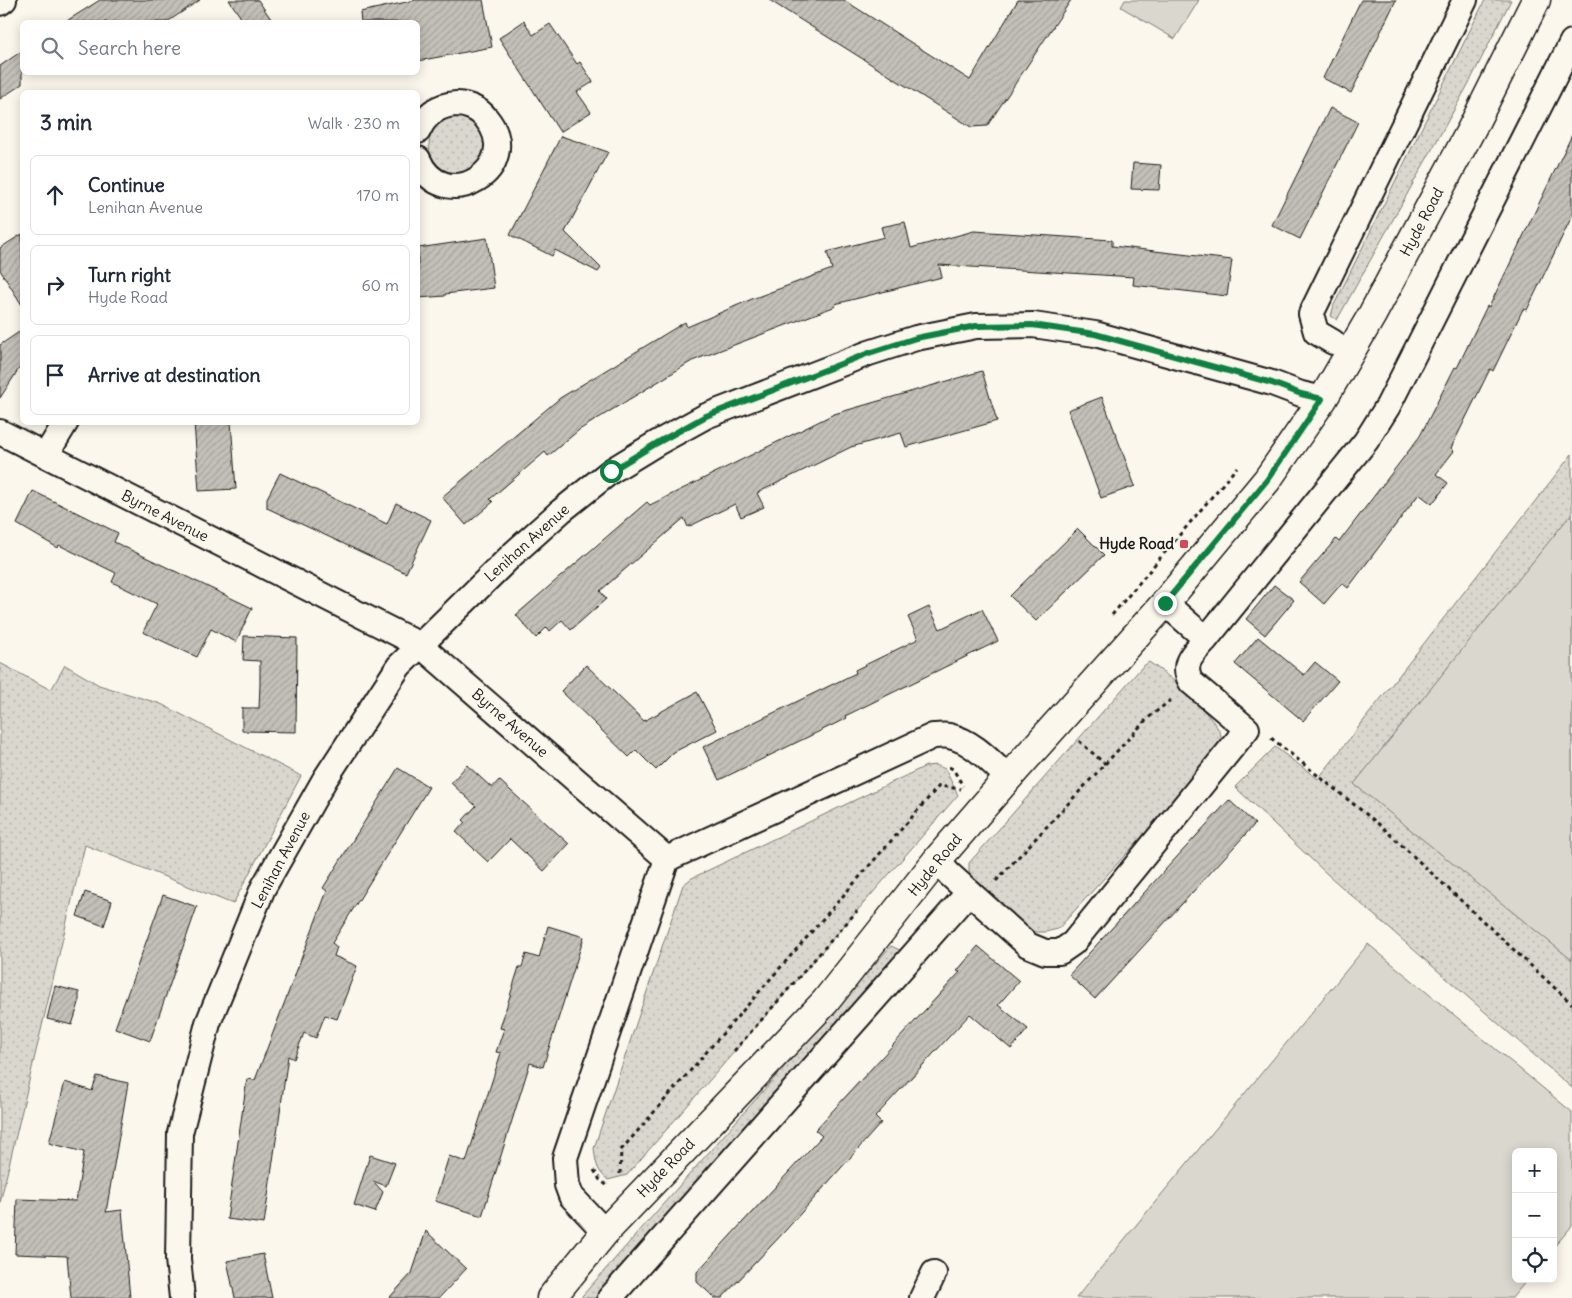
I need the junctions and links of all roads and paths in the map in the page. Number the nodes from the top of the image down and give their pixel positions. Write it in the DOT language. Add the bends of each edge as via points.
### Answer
graph roads {
  1 [pos="4,0"];
  2 [pos="1465,0"];
  3 [pos="1536,0"];
  4 [pos="0,3"];
  5 [pos="1572,42"];
  6 [pos="420,128"];
  7 [pos="420,166"];
  8 [pos="1333,342"];
  9 [pos="1322,399"];
  10 [pos="64,425"];
  11 [pos="0,432"];
  12 [pos="46,455"];
  13 [pos="1243,460"];
  14 [pos="1165,603"];
  15 [pos="1110,618"];
  16 [pos="1206,639"];
  17 [pos="420,645"];
  18 [pos="1191,682"];
  19 [pos="1247,729"];
  20 [pos="1073,736"];
  21 [pos="943,762"];
  22 [pos="1105,764"];
  23 [pos="999,770"];
  24 [pos="964,789"];
  25 [pos="958,797"];
  26 [pos="667,859"];
  27 [pos="937,860"];
  28 [pos="974,896"];
  29 [pos="859,908"];
  30 [pos="1572,1004"];
  31 [pos="730,1057"];
  32 [pos="593,1169"];
  33 [pos="620,1176"];
  34 [pos="597,1225"];
  35 [pos="934,1273"];
  36 [pos="182,1298"];
  37 [pos="550,1298"];
  38 [pos="610,1298"];
  39 [pos="922,1298"];
  1 -- 4 [label="street"];
  2 -- 8 [label="street" via="1311,314 1316,332"];
  3 -- 9 [label="street, Hyde Road" via="1372,315"];
  5 -- 16 [label="street" via="1388,406 1366,441"];
  6 -- 7 [label="street" via="434,110 446,105 472,107 491,124 497,148 488,172 466,185 440,183"];
  9 -- 14 [label="street, Hyde Road" via="1267,480"];
  9 -- 17 [label="street, Lenihan Avenue" via="1095,334 1032,325 976,326 916,338 706,416 611,471 514,553"];
  10 -- 12 [label="street"];
  11 -- 12 [label="street, Byrne Avenue"];
  12 -- 17 [label="street, Byrne Avenue"];
  13 -- 15 [label="path"];
  14 -- 16 [label="street"];
  14 -- 23 [label="street, Hyde Road"];
  16 -- 18 [label="street" via="1188,660 1186,673"];
  17 -- 26 [label="street, Byrne Avenue"];
  17 -- 36 [label="street, Lenihan Avenue" via="399,666 325,779 263,888 208,1023 180,1133 178,1259"];
  18 -- 19 [label="street"];
  18 -- 22 [label="path" via="1147,719"];
  19 -- 28 [label="street" via="1073,942 1060,952 1045,952 1028,945"];
  19 -- 30 [label="path" via="1265,733 1382,826"];
  20 -- 22 [label="path"];
  21 -- 24 [label="path" via="953,769"];
  22 -- 28 [label="path"];
  23 -- 24 [label="path"];
  23 -- 26 [label="street" via="966,742 948,736 933,736"];
  23 -- 27 [label="street, Hyde Road"];
  24 -- 25 [label="path"];
  24 -- 33 [label="path" via="939,786 621,1150"];
  26 -- 34 [label="street" via="565,1158 571,1196"];
  27 -- 28 [label="street"];
  27 -- 34 [label="street, Hyde Road" via="825,1002"];
  28 -- 38 [label="street"];
  29 -- 31 [label="path"];
  32 -- 34 [label="path" via="600,1180 613,1190"];
  34 -- 37 [label="street, Hyde Road"];
  35 -- 39 [label="street"];
}
